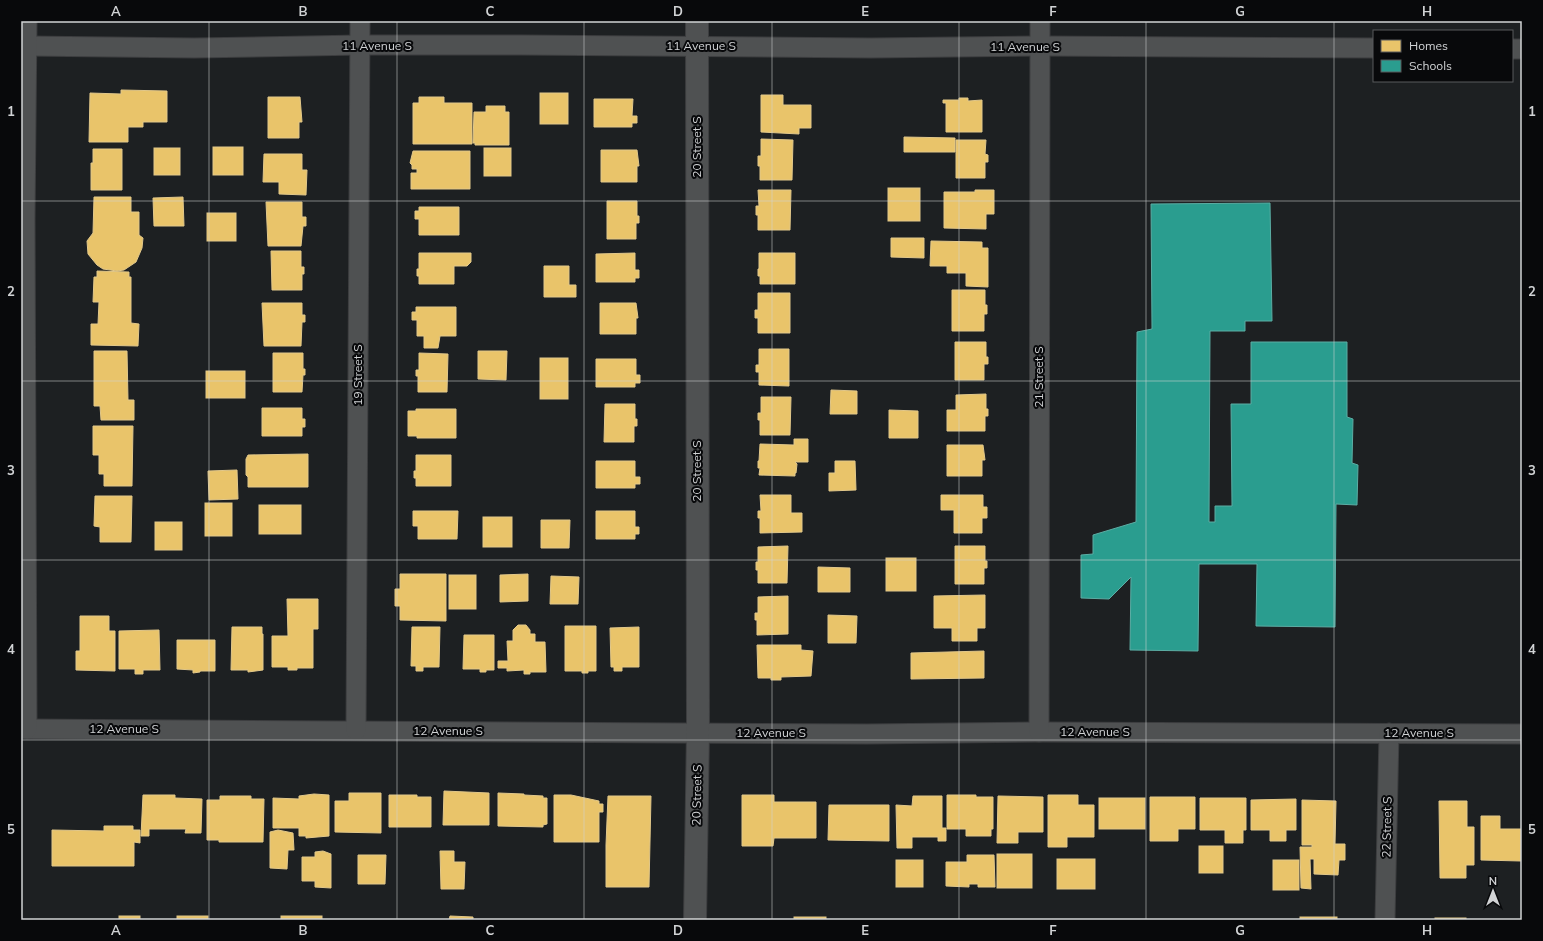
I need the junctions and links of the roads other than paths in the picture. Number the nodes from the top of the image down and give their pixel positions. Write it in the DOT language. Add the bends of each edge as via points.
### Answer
graph roads {
  1 [pos="27,21"];
  2 [pos="360,21"];
  3 [pos="697,21"];
  4 [pos="1040,21"];
  5 [pos="360,45"];
  6 [pos="27,46"];
  7 [pos="697,46"];
  8 [pos="1040,46"];
  9 [pos="1373,48"];
  10 [pos="23,218"];
  11 [pos="24,729"];
  12 [pos="356,730"];
  13 [pos="698,732"];
  14 [pos="1039,732"];
  15 [pos="1389,733"];
  16 [pos="1522,734"];
  17 [pos="695,920"];
  18 [pos="1385,920"];
  1 -- 6 [label="street"];
  2 -- 5 [label="street, 19 Street S"];
  3 -- 7 [label="street, 20 Street S"];
  4 -- 8 [label="street, 21 Street S"];
  5 -- 6 [label="street, 11 Avenue S" via="194,48"];
  5 -- 7 [label="street, 11 Avenue S"];
  5 -- 12 [label="street, 19 Street S"];
  6 -- 10 [label="street"];
  7 -- 8 [label="street, 11 Avenue S"];
  7 -- 13 [label="street, 20 Street S"];
  8 -- 9 [label="street, 11 Avenue S"];
  8 -- 14 [label="street, 21 Street S"];
  10 -- 11 [label="street"];
  11 -- 12 [label="street, 12 Avenue S"];
  12 -- 13 [label="street, 12 Avenue S"];
  13 -- 14 [label="street, 12 Avenue S"];
  13 -- 17 [label="street, 20 Street S"];
  14 -- 15 [label="street, 12 Avenue S"];
  15 -- 16 [label="street, 12 Avenue S"];
  15 -- 18 [label="street, 22 Street S"];
}
